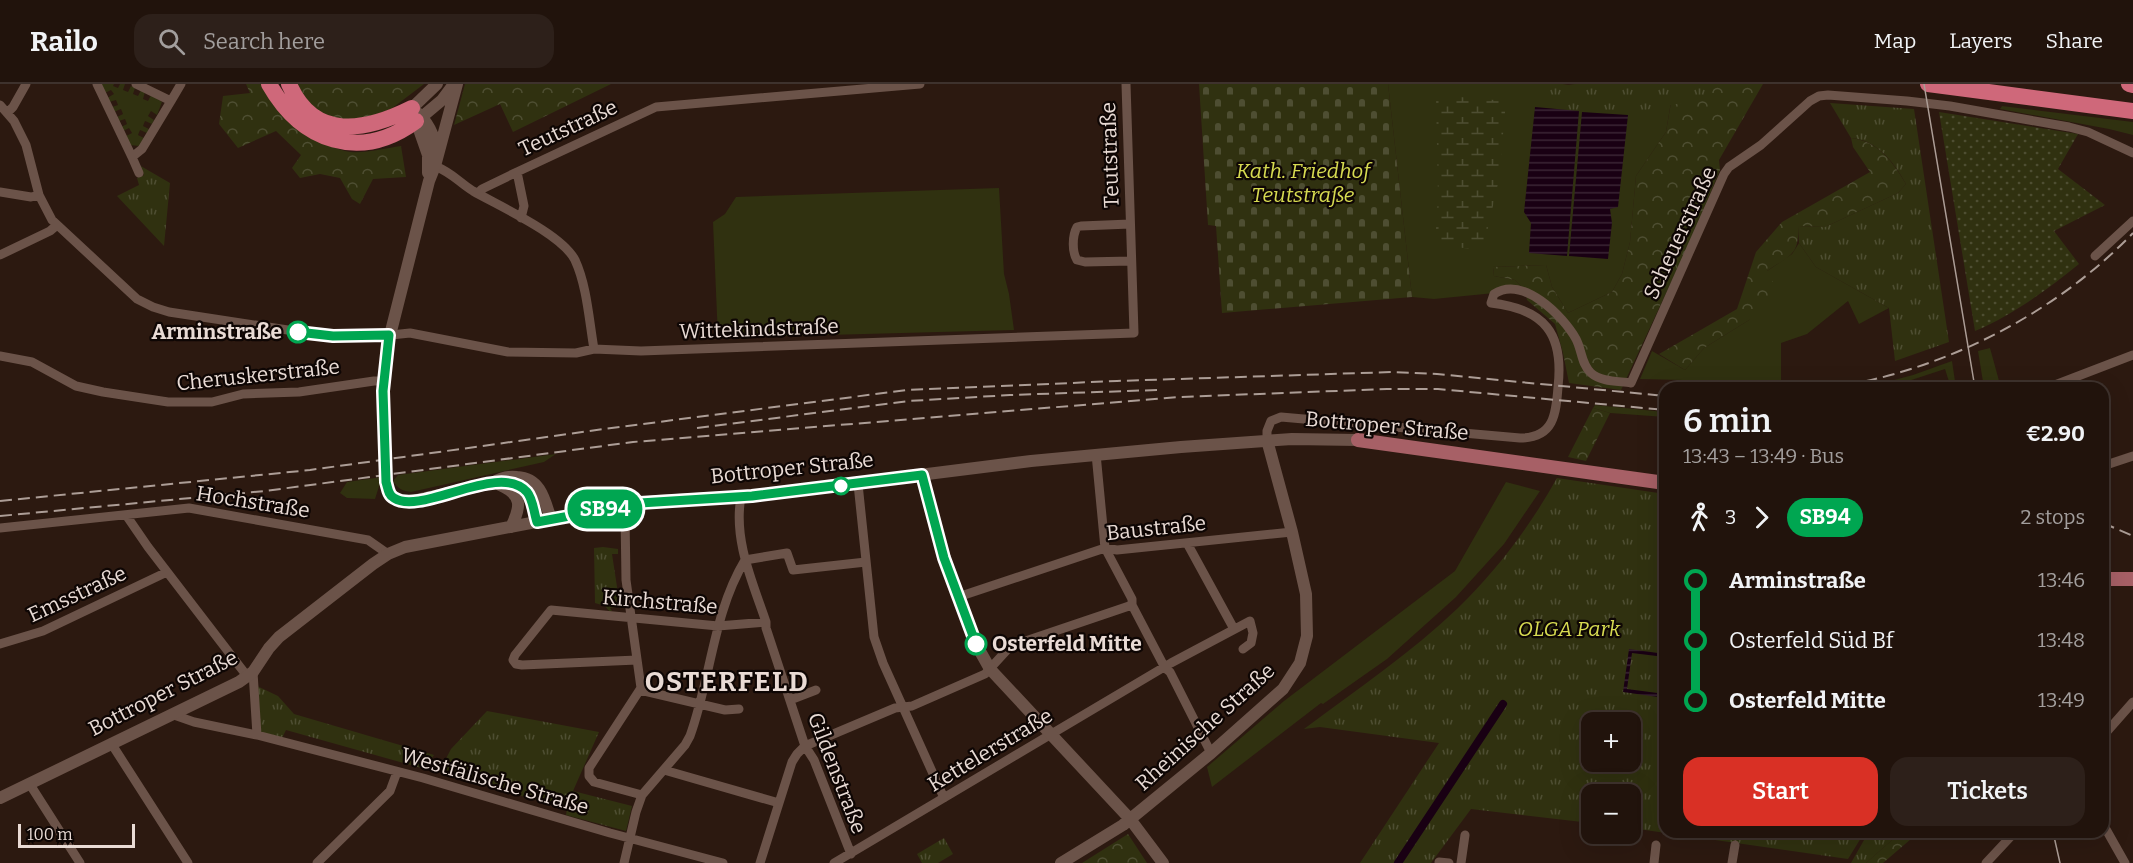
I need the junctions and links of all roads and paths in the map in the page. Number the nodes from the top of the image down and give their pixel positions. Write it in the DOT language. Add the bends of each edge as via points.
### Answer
graph roads {
  1 [pos="26,84"];
  2 [pos="98,84"];
  3 [pos="136,84"];
  4 [pos="181,84"];
  5 [pos="269,84"];
  6 [pos="289,84"];
  7 [pos="437,84"];
  8 [pos="456,84"];
  9 [pos="920,84"];
  10 [pos="1126,84"];
  11 [pos="1928,84"];
  12 [pos="171,100"];
  13 [pos="0,105"];
  14 [pos="2133,111"];
  15 [pos="7,113"];
  16 [pos="416,115"];
  17 [pos="2133,153"];
  18 [pos="132,158"];
  19 [pos="436,161"];
  20 [pos="517,172"];
  21 [pos="139,173"];
  22 [pos="429,181"];
  23 [pos="0,192"];
  24 [pos="478,194"];
  25 [pos="39,195"];
  26 [pos="521,218"];
  27 [pos="2133,221"];
  28 [pos="1130,224"];
  29 [pos="57,225"];
  30 [pos="0,255"];
  31 [pos="2095,256"];
  32 [pos="1131,261"];
  33 [pos="1134,333"];
  34 [pos="388,341"];
  35 [pos="594,349"];
  36 [pos="2133,355"];
  37 [pos="0,356"];
  38 [pos="2063,382"];
  39 [pos="384,383"];
  40 [pos="1267,440"];
  41 [pos="1358,440"];
  42 [pos="1096,454"];
  43 [pos="2133,456"];
  44 [pos="2109,464"];
  45 [pos="922,475"];
  46 [pos="386,482"];
  47 [pos="1659,482"];
  48 [pos="493,483"];
  49 [pos="858,484"];
  50 [pos="741,497"];
  51 [pos="621,506"];
  52 [pos="126,515"];
  53 [pos="551,520"];
  54 [pos="537,522"];
  55 [pos="511,527"];
  56 [pos="0,528"];
  57 [pos="1292,532"];
  58 [pos="1187,543"];
  59 [pos="1105,548"];
  60 [pos="388,554"];
  61 [pos="745,560"];
  62 [pos="866,562"];
  63 [pos="167,572"];
  64 [pos="2109,579"];
  65 [pos="2133,579"];
  66 [pos="958,597"];
  67 [pos="1132,605"];
  68 [pos="632,617"];
  69 [pos="766,622"];
  70 [pos="718,626"];
  71 [pos="1234,630"];
  72 [pos="0,644"];
  73 [pos="1243,649"];
  74 [pos="637,660"];
  75 [pos="1165,668"];
  76 [pos="990,669"];
  77 [pos="250,674"];
  78 [pos="640,690"];
  79 [pos="816,690"];
  80 [pos="790,700"];
  81 [pos="2133,702"];
  82 [pos="699,704"];
  83 [pos="903,707"];
  84 [pos="739,709"];
  85 [pos="174,715"];
  86 [pos="2109,729"];
  87 [pos="1052,734"];
  88 [pos="257,735"];
  89 [pos="111,743"];
  90 [pos="805,746"];
  91 [pos="1211,753"];
  92 [pos="664,770"];
  93 [pos="397,772"];
  94 [pos="29,783"];
  95 [pos="642,795"];
  96 [pos="0,798"];
  97 [pos="944,798"];
  98 [pos="779,803"];
  99 [pos="1130,819"];
  100 [pos="1466,835"];
  101 [pos="2109,835"];
  102 [pos="631,838"];
  103 [pos="2009,838"];
  104 [pos="1656,845"];
  105 [pos="1735,845"];
  106 [pos="851,854"];
  107 [pos="80,863"];
  108 [pos="188,863"];
  109 [pos="317,863"];
  110 [pos="624,863"];
  111 [pos="723,863"];
  112 [pos="760,863"];
  113 [pos="834,863"];
  114 [pos="1061,863"];
  115 [pos="1163,863"];
  116 [pos="1461,863"];
  117 [pos="1654,863"];
  118 [pos="1732,863"];
  119 [pos="1986,863"];
  120 [pos="2125,863"];
  1 -- 15 [label="street"];
  2 -- 18 [label="street"];
  3 -- 12 [label="street"];
  4 -- 12 [label="street"];
  5 -- 16 [label="highway" via="297,119 321,136 339,142 378,140 404,130"];
  6 -- 16 [label="highway" via="308,112 338,127 352,128"];
  7 -- 16 [label="main road"];
  8 -- 16 [label="main road" via="442,99"];
  8 -- 19 [label="main road"];
  9 -- 20 [label="street, Teutstraße" via="656,107"];
  10 -- 28 [label="street, Teutstraße"];
  11 -- 14 [label="highway"];
  12 -- 18 [label="street" via="142,149"];
  13 -- 15 [label="street"];
  15 -- 25 [label="street" via="26,145"];
  16 -- 19 [label="main road" via="432,133"];
  16 -- 22 [label="main road" via="428,154"];
  17 -- 40 [label="street, Scheuerstraße" via="2088,132 2058,125 1918,102 1815,97 1724,174 1631,382 1592,374 1584,364 1576,339 1554,312 1527,293 1498,291 1491,303 1525,310 1545,325 1558,347 1555,415 1539,435 1281,417 1270,421"];
  18 -- 21 [label="street"];
  19 -- 22 [label="main road"];
  19 -- 24 [label="street"];
  20 -- 24 [label="street, Teutstraße"];
  20 -- 26 [label="street, Teutstraße" via="524,206"];
  22 -- 34 [label="main road"];
  23 -- 25 [label="street"];
  24 -- 26 [label="street"];
  25 -- 29 [label="street"];
  26 -- 35 [label="street" via="562,244 574,258"];
  27 -- 31 [label="street"];
  28 -- 32 [label="street, Teutstraße"];
  28 -- 32 [label="street, Teutstraße" via="1081,226 1075,230 1074,244 1075,258 1081,262"];
  29 -- 30 [label="street"];
  29 -- 34 [label="street" via="128,292 153,307 314,334"];
  32 -- 33 [label="street, Teutstraße"];
  33 -- 35 [label="street, Wittekindstraße" via="641,351"];
  34 -- 35 [label="street, Wittekindstraße" via="410,333 508,352 576,353"];
  36 -- 38 [label="street"];
  37 -- 39 [label="street, Cheruskerstraße" via="32,362 76,386 168,402 212,402 243,394"];
  40 -- 41 [label="main road, Bottroper Straße"];
  40 -- 42 [label="main road, Bottroper Straße"];
  40 -- 57 [label="main road, Rheinische Straße"];
  41 -- 47 [label="main road, Bottroper Straße"];
  42 -- 45 [label="main road, Bottroper Straße"];
  42 -- 59 [label="street"];
  43 -- 44 [label="street"];
  45 -- 49 [label="main road, Bottroper Straße"];
  45 -- 66 [label="main road"];
  46 -- 48 [label="main road" via="391,496 407,502"];
  48 -- 53 [label="main road" via="510,477 533,482 542,492"];
  48 -- 54 [label="main road" via="511,483 525,490"];
  48 -- 55 [label="main road" via="512,492 519,504"];
  49 -- 50 [label="main road, Bottroper Straße"];
  49 -- 62 [label="street"];
  50 -- 51 [label="main road, Bottroper Straße"];
  50 -- 61 [label="street, Gildenstraße" via="739,517"];
  51 -- 53 [label="main road, Bottroper Straße"];
  51 -- 68 [label="street" via="625,514 624,561"];
  52 -- 56 [label="street, Hochstraße"];
  52 -- 60 [label="street, Hochstraße" via="198,509 368,540"];
  52 -- 63 [label="street"];
  53 -- 54 [label="main road, Bottroper Straße"];
  54 -- 55 [label="main road, Bottroper Straße"];
  55 -- 60 [label="main road, Bottroper Straße" via="424,542"];
  57 -- 58 [label="street, Baustraße"];
  57 -- 91 [label="main road, Rheinische Straße" via="1307,609 1302,657 1283,689"];
  58 -- 59 [label="street, Baustraße"];
  58 -- 71 [label="street"];
  59 -- 66 [label="street, Baustraße"];
  59 -- 67 [label="street"];
  60 -- 77 [label="main road, Bottroper Straße" via="279,637"];
  61 -- 62 [label="street" via="787,553 793,570"];
  61 -- 69 [label="street, Gildenstraße"];
  61 -- 70 [label="street"];
  62 -- 83 [label="street" via="873,631"];
  63 -- 72 [label="street, Emsstraße" via="43,631"];
  63 -- 77 [label="street"];
  64 -- 65 [label="main road"];
  66 -- 76 [label="main road"];
  67 -- 75 [label="street"];
  67 -- 76 [label="street" via="1017,644"];
  68 -- 70 [label="street, Kirchstraße"];
  68 -- 74 [label="street"];
  68 -- 74 [label="street, Kirchstraße" via="551,610 515,655 514,662 518,665"];
  69 -- 70 [label="street, Kirchstraße"];
  69 -- 80 [label="street, Gildenstraße"];
  70 -- 82 [label="street"];
  71 -- 73 [label="street" via="1250,621 1251,643"];
  71 -- 75 [label="street, Kettelerstraße"];
  74 -- 78 [label="street"];
  75 -- 87 [label="street, Kettelerstraße"];
  75 -- 91 [label="street"];
  76 -- 83 [label="street"];
  76 -- 87 [label="main road"];
  77 -- 85 [label="main road, Bottroper Straße"];
  77 -- 88 [label="street"];
  78 -- 82 [label="street"];
  78 -- 95 [label="street" via="589,772 594,782"];
  79 -- 80 [label="street"];
  80 -- 90 [label="street, Gildenstraße"];
  81 -- 86 [label="street"];
  82 -- 84 [label="street"];
  82 -- 92 [label="street" via="689,740"];
  83 -- 90 [label="street"];
  83 -- 97 [label="street"];
  85 -- 88 [label="street, Westfälische Straße"];
  85 -- 89 [label="main road, Bottroper Straße"];
  87 -- 97 [label="street, Kettelerstraße"];
  87 -- 99 [label="main road"];
  88 -- 93 [label="street, Westfälische Straße"];
  89 -- 94 [label="main road, Bottroper Straße"];
  89 -- 108 [label="street"];
  90 -- 98 [label="street" via="792,762"];
  90 -- 106 [label="street, Gildenstraße"];
  91 -- 99 [label="main road, Rheinische Straße"];
  92 -- 95 [label="street"];
  92 -- 98 [label="street"];
  93 -- 102 [label="street, Westfälische Straße"];
  93 -- 109 [label="street" via="390,791"];
  94 -- 96 [label="main road, Bottroper Straße"];
  94 -- 107 [label="street"];
  95 -- 102 [label="street"];
  97 -- 106 [label="street, Kettelerstraße"];
  98 -- 112 [label="street"];
  99 -- 114 [label="main road, Rheinische Straße"];
  99 -- 115 [label="main road"];
  100 -- 116 [label="street"];
  101 -- 120 [label="street"];
  102 -- 110 [label="street"];
  102 -- 111 [label="street, Westfälische Straße"];
  103 -- 119 [label="street"];
  104 -- 117 [label="street"];
  105 -- 118 [label="street"];
  106 -- 113 [label="street, Kettelerstraße"];
}
